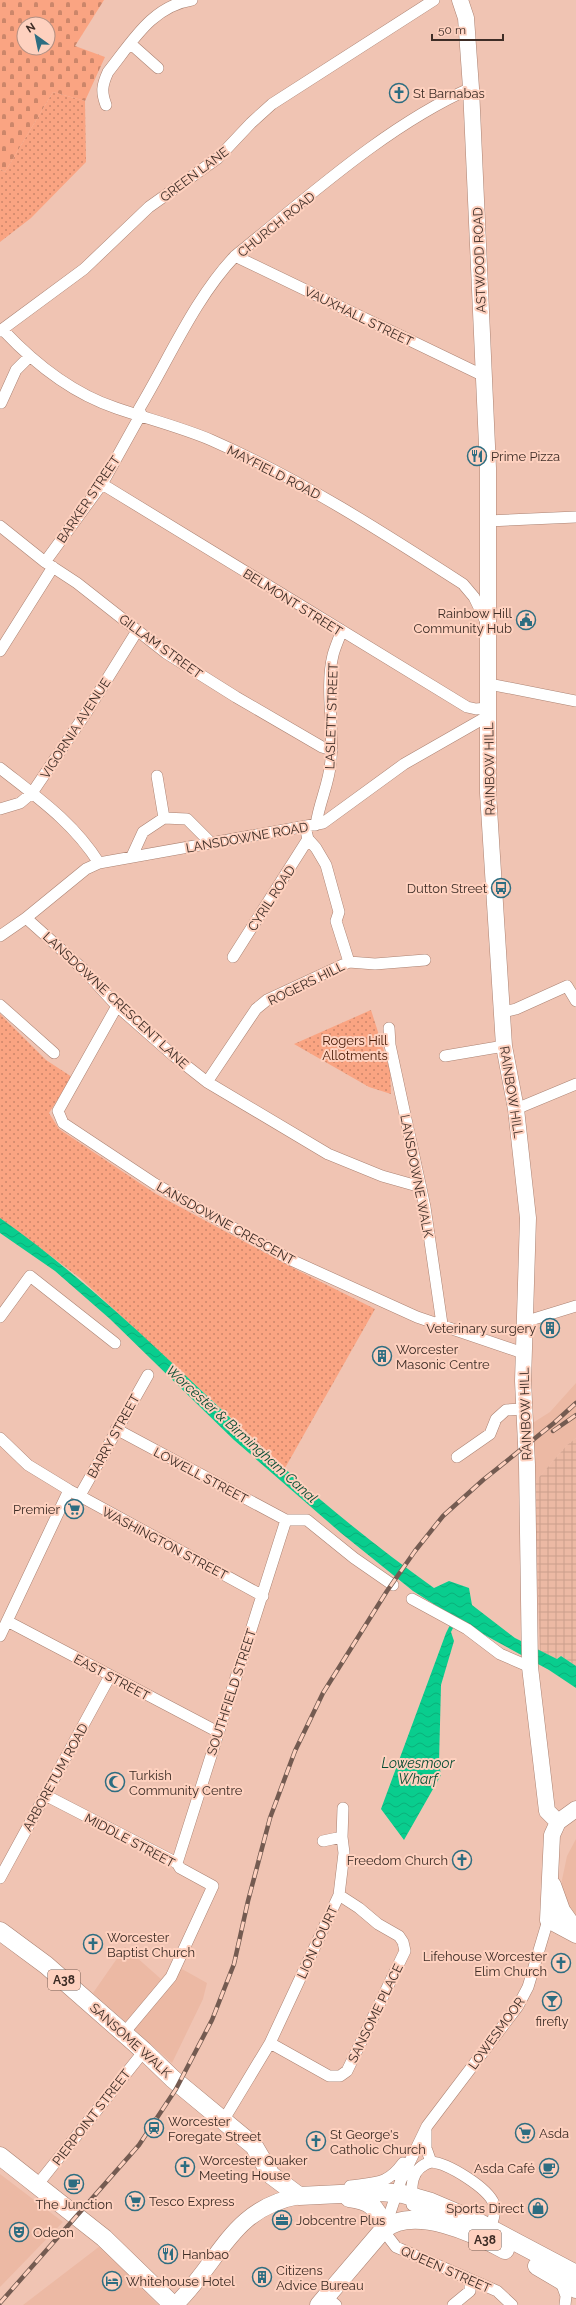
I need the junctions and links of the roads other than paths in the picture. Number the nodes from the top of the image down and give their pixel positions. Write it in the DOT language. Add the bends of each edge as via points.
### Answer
graph roads {
  1 [pos="192,0"];
  2 [pos="434,0"];
  3 [pos="460,0"];
  4 [pos="173,2"];
  5 [pos="131,44"];
  6 [pos="158,68"];
  7 [pos="471,88"];
  8 [pos="106,105"];
  9 [pos="235,256"];
  10 [pos="1,331"];
  11 [pos="29,357"];
  12 [pos="484,376"];
  13 [pos="1,402"];
  14 [pos="141,414"];
  15 [pos="102,484"];
  16 [pos="576,517"];
  17 [pos="488,521"];
  18 [pos="0,526"];
  19 [pos="49,564"];
  20 [pos="489,628"];
  21 [pos="137,631"];
  22 [pos="341,632"];
  23 [pos="0,651"];
  24 [pos="489,684"];
  25 [pos="576,701"];
  26 [pos="488,712"];
  27 [pos="332,750"];
  28 [pos="0,768"];
  29 [pos="157,776"];
  30 [pos="32,793"];
  31 [pos="0,809"];
  32 [pos="164,818"];
  33 [pos="316,825"];
  34 [pos="305,827"];
  35 [pos="308,839"];
  36 [pos="211,843"];
  37 [pos="132,856"];
  38 [pos="99,863"];
  39 [pos="26,918"];
  40 [pos="0,936"];
  41 [pos="233,957"];
  42 [pos="425,960"];
  43 [pos="349,962"];
  44 [pos="576,1001"];
  45 [pos="0,1005"];
  46 [pos="118,1006"];
  47 [pos="503,1012"];
  48 [pos="389,1028"];
  49 [pos="504,1046"];
  50 [pos="54,1053"];
  51 [pos="445,1056"];
  52 [pos="207,1082"];
  53 [pos="576,1084"];
  54 [pos="516,1110"];
  55 [pos="421,1187"];
  56 [pos="576,1306"];
  57 [pos="0,1317"];
  58 [pos="524,1322"];
  59 [pos="442,1324"];
  60 [pos="115,1343"];
  61 [pos="523,1353"];
  62 [pos="148,1375"];
  63 [pos="523,1409"];
  64 [pos="116,1429"];
  65 [pos="0,1438"];
  66 [pos="457,1457"];
  67 [pos="69,1490"];
  68 [pos="79,1497"];
  69 [pos="286,1520"];
  70 [pos="393,1585"];
  71 [pos="263,1596"];
  72 [pos="412,1599"];
  73 [pos="7,1621"];
  74 [pos="0,1636"];
  75 [pos="530,1665"];
  76 [pos="110,1676"];
  77 [pos="218,1732"];
  78 [pos="45,1795"];
  79 [pos="342,1808"];
  80 [pos="576,1809"];
  81 [pos="558,1822"];
  82 [pos="342,1837"];
  83 [pos="323,1841"];
  84 [pos="177,1863"];
  85 [pos="549,1874"];
  86 [pos="0,1878"];
  87 [pos="339,1895"];
  88 [pos="548,1920"];
  89 [pos="576,1930"];
  90 [pos="0,1931"];
  91 [pos="576,1934"];
  92 [pos="124,2033"];
  93 [pos="270,2043"];
  94 [pos="144,2050"];
  95 [pos="223,2121"];
  96 [pos="424,2131"];
  97 [pos="0,2156"];
  98 [pos="431,2162"];
  99 [pos="38,2184"];
  100 [pos="306,2195"];
  101 [pos="404,2195"];
  102 [pos="459,2228"];
  103 [pos="490,2228"];
  104 [pos="384,2229"];
  105 [pos="568,2276"];
  106 [pos="470,2280"];
  107 [pos="576,2289"];
  108 [pos="327,2302"];
  109 [pos="174,2305"];
  110 [pos="453,2305"];
  111 [pos="512,2305"];
  112 [pos="565,2305"];
  1 -- 4 [label="street"];
  2 -- 10 [label="street, GREEN LANE" via="272,104 218,158 149,207 84,269"];
  3 -- 7 [label="main road, ASTWOOD ROAD" via="466,18"];
  4 -- 5 [label="street" via="157,14"];
  5 -- 6 [label="street"];
  5 -- 8 [label="street" via="104,82 102,95"];
  7 -- 9 [label="street, CHURCH ROAD" via="430,108 364,154"];
  7 -- 12 [label="main road, ASTWOOD ROAD"];
  9 -- 12 [label="street, VAUXHALL STREET"];
  9 -- 14 [label="street, CHURCH ROAD" via="221,271 199,304 139,409"];
  10 -- 11 [label="street, MAYFIELD ROAD"];
  11 -- 13 [label="street" via="16,370"];
  11 -- 14 [label="street, MAYFIELD ROAD" via="69,387 116,408"];
  12 -- 17 [label="main road, ASTWOOD ROAD"];
  14 -- 15 [label="street, BARKER STREET"];
  14 -- 20 [label="street, MAYFIELD ROAD" via="210,440 292,479 343,507 463,584 474,597"];
  15 -- 19 [label="street, BARKER STREET"];
  15 -- 22 [label="street, BELMONT STREET"];
  16 -- 17 [label="street"];
  17 -- 20 [label="main road, RAINBOW HILL"];
  18 -- 19 [label="street, GILLAM STREET"];
  19 -- 21 [label="street, GILLAM STREET"];
  19 -- 23 [label="street, BARKER STREET"];
  20 -- 24 [label="main road, RAINBOW HILL"];
  21 -- 27 [label="street, GILLAM STREET" via="166,653 236,697 322,747"];
  21 -- 30 [label="street, VIGORNIA AVENUE"];
  22 -- 26 [label="street, BELMONT STREET" via="467,707"];
  22 -- 27 [label="street, LASLETT STREET" via="333,655 330,678"];
  24 -- 25 [label="street"];
  24 -- 26 [label="main road, RAINBOW HILL"];
  26 -- 33 [label="street, LANSDOWNE ROAD" via="404,764 334,816"];
  26 -- 47 [label="main road, RAINBOW HILL" via="488,792"];
  27 -- 33 [label="street, LASLETT STREET" via="329,779 318,809"];
  28 -- 30 [label="street"];
  29 -- 32 [label="street"];
  30 -- 31 [label="street, VIGORNIA AVENUE" via="20,803"];
  30 -- 38 [label="street" via="85,840"];
  32 -- 36 [label="street" via="187,819"];
  32 -- 37 [label="street" via="143,832"];
  33 -- 34 [label="street, LANSDOWNE ROAD"];
  34 -- 35 [label="street"];
  34 -- 36 [label="street, LANSDOWNE ROAD"];
  35 -- 41 [label="street, CYRIL ROAD"];
  35 -- 43 [label="street" via="326,865 339,912 336,922"];
  36 -- 37 [label="street, LANSDOWNE ROAD"];
  37 -- 38 [label="street, LANSDOWNE ROAD"];
  38 -- 39 [label="street, LANSDOWNE ROAD" via="86,869"];
  39 -- 40 [label="street, LANSDOWNE ROAD"];
  39 -- 46 [label="street, LANSDOWNE CRESCENT LANE"];
  42 -- 43 [label="street" via="375,964"];
  43 -- 52 [label="street, ROGERS HILL" via="268,1000 256,1009"];
  44 -- 47 [label="street" via="568,986 516,1009"];
  45 -- 50 [label="street"];
  46 -- 52 [label="street, LANSDOWNE CRESCENT LANE"];
  46 -- 59 [label="street, LANSDOWNE CRESCENT" via="58,1110 62,1123 155,1184 289,1259 417,1317"];
  47 -- 49 [label="main road, RAINBOW HILL"];
  48 -- 55 [label="street, LANSDOWNE WALK" via="390,1045"];
  49 -- 51 [label="street"];
  49 -- 54 [label="main road, RAINBOW HILL"];
  52 -- 55 [label="street, LANSDOWNE CRESCENT LANE" via="328,1154 382,1176"];
  53 -- 54 [label="street"];
  54 -- 58 [label="main road, RAINBOW HILL" via="528,1218"];
  55 -- 59 [label="street, LANSDOWNE WALK"];
  56 -- 58 [label="street"];
  57 -- 60 [label="street" via="30,1276"];
  58 -- 61 [label="main road, RAINBOW HILL"];
  59 -- 61 [label="street, LANSDOWNE CRESCENT"];
  61 -- 63 [label="main road, RAINBOW HILL"];
  62 -- 64 [label="street, BARRY STREET"];
  63 -- 66 [label="street" via="506,1410 496,1419 490,1434"];
  63 -- 75 [label="main road, RAINBOW HILL" via="527,1465"];
  64 -- 68 [label="street, BARRY STREET"];
  64 -- 69 [label="street, LOWELL STREET"];
  65 -- 67 [label="street, WASHINGTON STREET" via="28,1465"];
  67 -- 68 [label="street, WASHINGTON STREET"];
  67 -- 73 [label="street"];
  68 -- 71 [label="street, WASHINGTON STREET"];
  69 -- 70 [label="street" via="307,1520"];
  69 -- 71 [label="street, SOUTHFIELD STREET"];
  71 -- 77 [label="street, SOUTHFIELD STREET"];
  72 -- 75 [label="street" via="467,1629 500,1654"];
  73 -- 74 [label="street"];
  73 -- 76 [label="street, EAST STREET"];
  75 -- 81 [label="main road, RAINBOW HILL" via="547,1811"];
  76 -- 77 [label="street, EAST STREET"];
  76 -- 78 [label="street, ARBORETUM ROAD"];
  77 -- 84 [label="street, SOUTHFIELD STREET"];
  78 -- 84 [label="street, MIDDLE STREET"];
  78 -- 86 [label="street, ARBORETUM ROAD"];
  79 -- 82 [label="street, LION COURT"];
  80 -- 81 [label="main road"];
  81 -- 85 [label="main road" via="552,1835"];
  82 -- 83 [label="street"];
  82 -- 87 [label="street, LION COURT" via="344,1853"];
  84 -- 92 [label="street, MIDDLE STREET" via="180,1868 213,1886 171,1977"];
  85 -- 88 [label="main road"];
  85 -- 89 [label="main road" via="562,1910"];
  87 -- 93 [label="street, LION COURT"];
  87 -- 93 [label="street, SANSOME PLACE" via="399,1936 405,1951 347,2071 340,2076 328,2076"];
  88 -- 91 [label="main road"];
  88 -- 96 [label="street, LOWESMOOR" via="528,1988 518,2006"];
  90 -- 92 [label="main road, SANSOME WALK / A38" via="46,1965"];
  92 -- 94 [label="main road, SANSOME WALK / A38"];
  93 -- 95 [label="street"];
  94 -- 95 [label="main road, SANSOME WALK / A38" via="173,2079"];
  94 -- 99 [label="street, PIERPOINT STREET"];
  95 -- 100 [label="main road, A38" via="254,2146 271,2175"];
  96 -- 98 [label="street"];
  96 -- 100 [label="street, LOWESMOOR" via="394,2176 382,2182 344,2186"];
  96 -- 101 [label="street, LOWESMOOR"];
  97 -- 99 [label="main road"];
  98 -- 101 [label="street" via="421,2166 416,2172"];
  98 -- 103 [label="street" via="440,2163 467,2178 490,2197 494,2208"];
  99 -- 109 [label="main road" via="104,2238"];
  100 -- 101 [label="main road, A38"];
  100 -- 104 [label="main road" via="364,2200 377,2210"];
  100 -- 109 [label="main road" via="267,2205 242,2223"];
  101 -- 102 [label="street" via="413,2207"];
  101 -- 103 [label="main road, A38" via="430,2202"];
  101 -- 104 [label="street"];
  102 -- 104 [label="main road, A38" via="424,2220 412,2220"];
  102 -- 105 [label="main road, A38"];
  103 -- 105 [label="main road, A38"];
  104 -- 106 [label="street, QUEEN STREET" via="396,2247"];
  104 -- 108 [label="main road"];
  105 -- 107 [label="main road, A38"];
  105 -- 112 [label="street"];
  106 -- 110 [label="street" via="470,2291"];
  106 -- 111 [label="street, QUEEN STREET" via="497,2291"];
}
